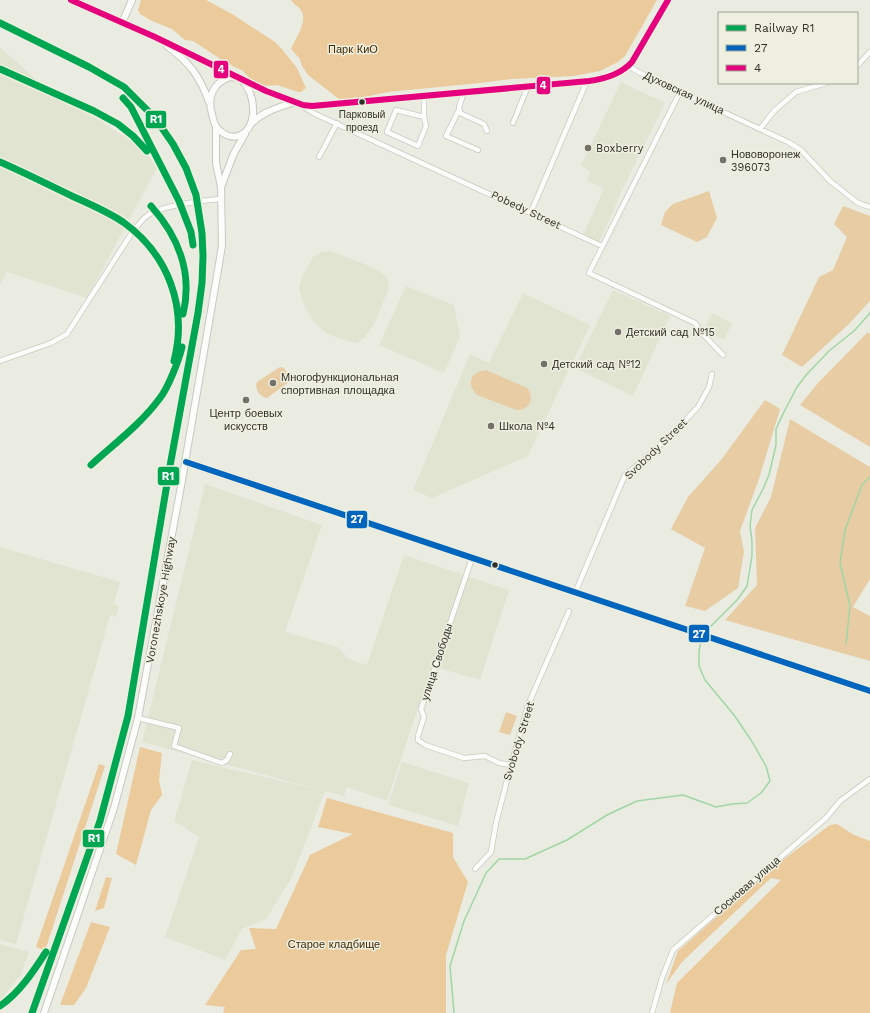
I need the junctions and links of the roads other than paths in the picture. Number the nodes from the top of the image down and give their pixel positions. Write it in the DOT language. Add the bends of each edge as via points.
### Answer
graph roads {
  1 [pos="71,0"];
  2 [pos="132,0"];
  3 [pos="668,0"];
  4 [pos="122,23"];
  5 [pos="155,37"];
  6 [pos="870,52"];
  7 [pos="858,65"];
  8 [pos="628,66"];
  9 [pos="240,78"];
  10 [pos="587,81"];
  11 [pos="822,84"];
  12 [pos="528,86"];
  13 [pos="464,92"];
  14 [pos="680,92"];
  15 [pos="424,96"];
  16 [pos="294,102"];
  17 [pos="210,105"];
  18 [pos="459,110"];
  19 [pos="424,117"];
  20 [pos="337,123"];
  21 [pos="513,123"];
  22 [pos="216,126"];
  23 [pos="248,129"];
  24 [pos="760,129"];
  25 [pos="487,131"];
  26 [pos="478,150"];
  27 [pos="319,157"];
  28 [pos="221,187"];
  29 [pos="221,198"];
  30 [pos="870,207"];
  31 [pos="531,212"];
  32 [pos="602,246"];
  33 [pos="723,355"];
  34 [pos="0,361"];
  35 [pos="712,374"];
  36 [pos="186,462"];
  37 [pos="472,558"];
  38 [pos="575,593"];
  39 [pos="568,611"];
  40 [pos="870,691"];
  41 [pos="138,718"];
  42 [pos="230,754"];
  43 [pos="511,765"];
  44 [pos="870,779"];
  45 [pos="475,869"];
  46 [pos="44,1013"];
  47 [pos="652,1013"];
  1 -- 4 [label="main road"];
  2 -- 4 [label="main road"];
  3 -- 8 [label="main road, Духовская улица" via="636,57"];
  4 -- 5 [label="main road"];
  5 -- 9 [label="main road"];
  5 -- 17 [label="main road" via="189,63"];
  6 -- 7 [label="street"];
  8 -- 10 [label="main road" via="612,76"];
  8 -- 14 [label="street, Духовская улица"];
  9 -- 16 [label="main road"];
  9 -- 17 [label="main road" via="230,77 216,86 211,94"];
  9 -- 23 [label="main road" via="248,87 253,103 253,116"];
  10 -- 12 [label="main road"];
  10 -- 31 [label="street"];
  11 -- 24 [label="street" via="796,92 774,111"];
  12 -- 13 [label="main road"];
  12 -- 21 [label="street"];
  13 -- 15 [label="main road"];
  13 -- 18 [label="street"];
  14 -- 24 [label="street, Духовская улица"];
  14 -- 32 [label="street"];
  15 -- 16 [label="main road" via="312,106"];
  15 -- 19 [label="street"];
  16 -- 20 [label="street, Pobedy Street"];
  16 -- 23 [label="main road" via="266,112"];
  17 -- 22 [label="main road"];
  18 -- 25 [label="street" via="460,113 484,124"];
  18 -- 26 [label="street" via="446,136"];
  19 -- 19 [label="street" via="396,110 387,132 418,146 426,126"];
  20 -- 27 [label="street"];
  20 -- 31 [label="street, Pobedy Street"];
  22 -- 23 [label="main road" via="229,136 241,135"];
  22 -- 28 [label="main road" via="216,163"];
  23 -- 28 [label="main road"];
  24 -- 30 [label="street, Духовская улица" via="802,150 830,181 858,203"];
  28 -- 29 [label="main road, Voronezhskoye Highway"];
  29 -- 34 [label="street" via="164,208 146,216 67,334 51,343"];
  29 -- 36 [label="main road, Voronezhskoye Highway" via="222,245"];
  31 -- 32 [label="street, Pobedy Street"];
  32 -- 33 [label="street" via="588,273 695,323"];
  35 -- 38 [label="street, Svobody Street" via="709,387 698,407 625,475"];
  36 -- 37 [label="main road"];
  36 -- 41 [label="main road, Voronezhskoye Highway"];
  37 -- 38 [label="main road"];
  37 -- 43 [label="street, улица Свободы" via="421,709 424,717 418,740 425,745 464,758 485,756 499,763"];
  38 -- 40 [label="main road"];
  39 -- 43 [label="street, Svobody Street" via="528,705"];
  41 -- 42 [label="street" via="179,728 174,746 222,763"];
  41 -- 46 [label="main road, Voronezhskoye Highway" via="114,808"];
  43 -- 45 [label="street, Svobody Street" via="491,852"];
  44 -- 47 [label="street, Сосновая улица" via="840,801 826,818 673,950"];
}
